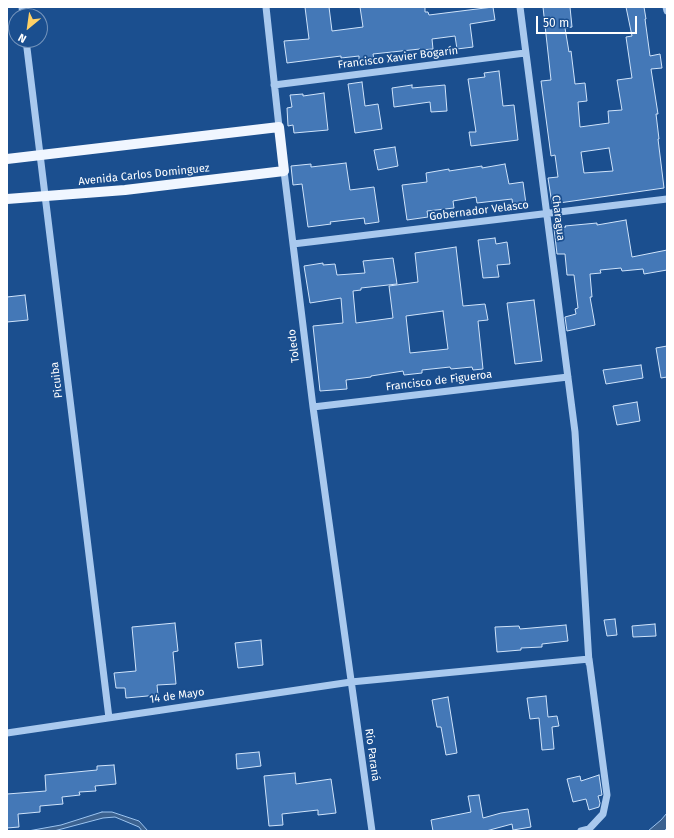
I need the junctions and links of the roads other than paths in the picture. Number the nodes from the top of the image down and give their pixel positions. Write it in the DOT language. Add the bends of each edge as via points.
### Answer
graph roads {
  1 [pos="266,7"];
  2 [pos="520,7"];
  3 [pos="666,7"];
  4 [pos="667,11"];
  5 [pos="27,48"];
  6 [pos="525,53"];
  7 [pos="274,85"];
  8 [pos="279,128"];
  9 [pos="41,154"];
  10 [pos="7,159"];
  11 [pos="284,171"];
  12 [pos="46,196"];
  13 [pos="7,199"];
  14 [pos="667,199"];
  15 [pos="546,214"];
  16 [pos="293,244"];
  17 [pos="568,377"];
  18 [pos="313,407"];
  19 [pos="589,664"];
  20 [pos="351,682"];
  21 [pos="109,718"];
  22 [pos="7,733"];
  23 [pos="372,831"];
  24 [pos="581,831"];
  1 -- 7 [label="street, Toledo"];
  2 -- 6 [label="street, Charagua"];
  3 -- 4 [label="street"];
  5 -- 9 [label="street, Picuiba"];
  6 -- 7 [label="street, Francisco Xavier Bogarín"];
  6 -- 15 [label="street, Charagua"];
  7 -- 8 [label="street, Toledo"];
  8 -- 9 [label="main road"];
  8 -- 11 [label="main road, Toledo"];
  9 -- 10 [label="main road"];
  9 -- 12 [label="street, Picuiba"];
  11 -- 12 [label="main road, Avenida Carlos Dominguez" via="125,190"];
  11 -- 16 [label="street, Toledo"];
  12 -- 13 [label="main road, Avenida Carlos Dominguez"];
  12 -- 21 [label="street, Picuiba"];
  14 -- 15 [label="street, Gobernador Velasco"];
  15 -- 16 [label="street, Gobernador Velasco"];
  15 -- 17 [label="street, Charagua"];
  16 -- 18 [label="street, Toledo"];
  17 -- 18 [label="street, Francisco de Figueroa"];
  17 -- 19 [label="street, Charagua" via="575,432"];
  18 -- 20 [label="street, Toledo"];
  19 -- 20 [label="street, 14 de Mayo" via="588,659"];
  19 -- 24 [label="street, Charagua" via="607,795 603,814 589,829"];
  20 -- 21 [label="street, 14 de Mayo"];
  20 -- 23 [label="street, Río Paraná"];
  21 -- 22 [label="street, 14 de Mayo"];
}
